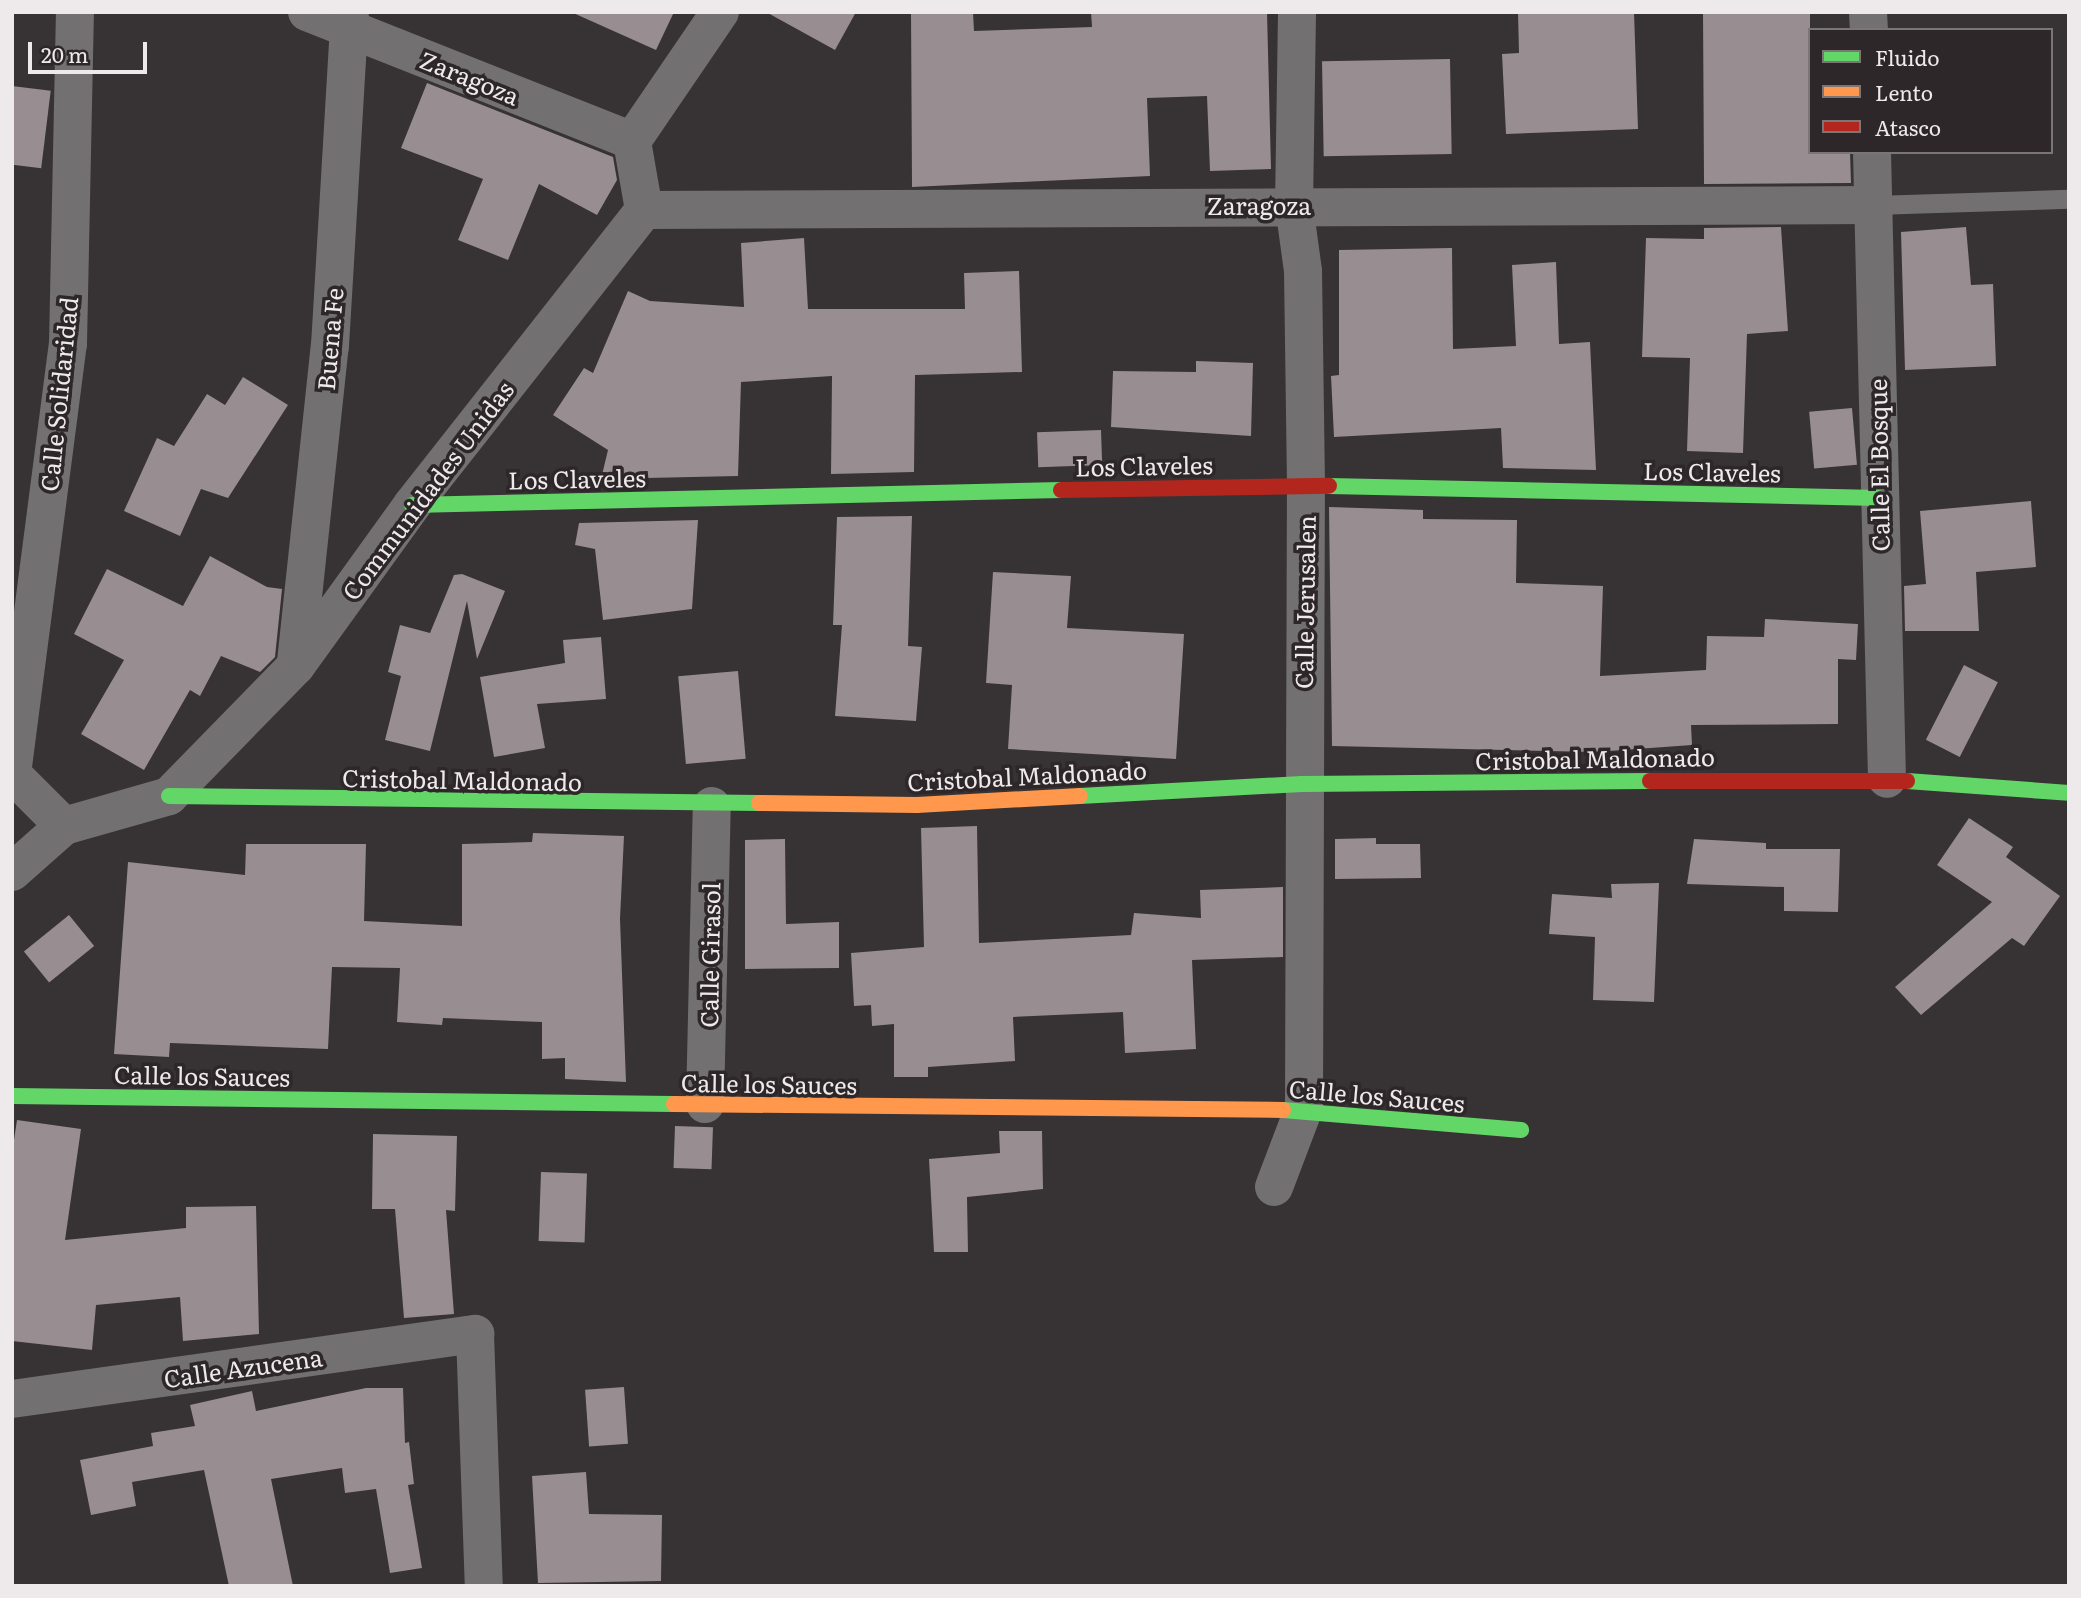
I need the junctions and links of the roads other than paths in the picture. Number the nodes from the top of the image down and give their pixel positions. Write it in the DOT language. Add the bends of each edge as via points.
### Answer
graph roads {
  1 [pos="75,12"];
  2 [pos="307,12"];
  3 [pos="1297,12"];
  4 [pos="714,17"];
  5 [pos="349,20"];
  6 [pos="632,141"];
  7 [pos="1872,154"];
  8 [pos="2069,199"];
  9 [pos="1294,205"];
  10 [pos="1873,205"];
  11 [pos="644,210"];
  12 [pos="1306,485"];
  13 [pos="1878,498"];
  14 [pos="412,505"];
  15 [pos="296,666"];
  16 [pos="12,774"];
  17 [pos="1887,779"];
  18 [pos="1302,784"];
  19 [pos="2069,793"];
  20 [pos="170,796"];
  21 [pos="712,806"];
  22 [pos="64,826"];
  23 [pos="12,872"];
  24 [pos="12,1096"];
  25 [pos="705,1104"];
  26 [pos="1304,1108"];
  27 [pos="1521,1130"];
  28 [pos="1274,1187"];
  29 [pos="12,1399"];
  30 [pos="484,1586"];
  1 -- 16 [label="street, Calle Solidaridad" via="68,344"];
  2 -- 5 [label="street, Zaragoza"];
  3 -- 9 [label="street, Calle Jerusalen"];
  4 -- 6 [label="street"];
  5 -- 6 [label="street, Zaragoza"];
  5 -- 15 [label="street, Buena Fe" via="330,346"];
  6 -- 11 [label="street"];
  7 -- 10 [label="street, Calle El Bosque"];
  8 -- 10 [label="lane"];
  9 -- 10 [label="street, Zaragoza"];
  9 -- 11 [label="street, Zaragoza"];
  9 -- 12 [label="street, Calle Jerusalen" via="1303,271"];
  10 -- 13 [label="street, Calle El Bosque"];
  11 -- 14 [label="street, Communidades Unidas"];
  12 -- 13 [label="street, Los Claveles"];
  12 -- 14 [label="street, Los Claveles"];
  12 -- 18 [label="street, Calle Jerusalen"];
  13 -- 17 [label="street, Calle El Bosque"];
  14 -- 15 [label="street, Communidades Unidas"];
  15 -- 20 [label="street, Communidades Unidas"];
  16 -- 22 [label="street"];
  17 -- 18 [label="street, Cristobal Maldonado"];
  17 -- 19 [label="street, Cristobal Maldonado"];
  18 -- 21 [label="street, Cristobal Maldonado" via="917,805"];
  18 -- 26 [label="street, Calle Jerusalen"];
  20 -- 21 [label="street, Cristobal Maldonado"];
  20 -- 22 [label="street"];
  21 -- 25 [label="street, Calle Girasol"];
  22 -- 23 [label="street"];
  24 -- 25 [label="street, Calle los Sauces"];
  25 -- 26 [label="street, Calle los Sauces" via="1260,1112"];
  26 -- 27 [label="street, Calle los Sauces" via="1307,1113"];
  26 -- 28 [label="street, Calle Jerusalen"];
  29 -- 30 [label="street, Calle Azucena" via="475,1335"];
}
